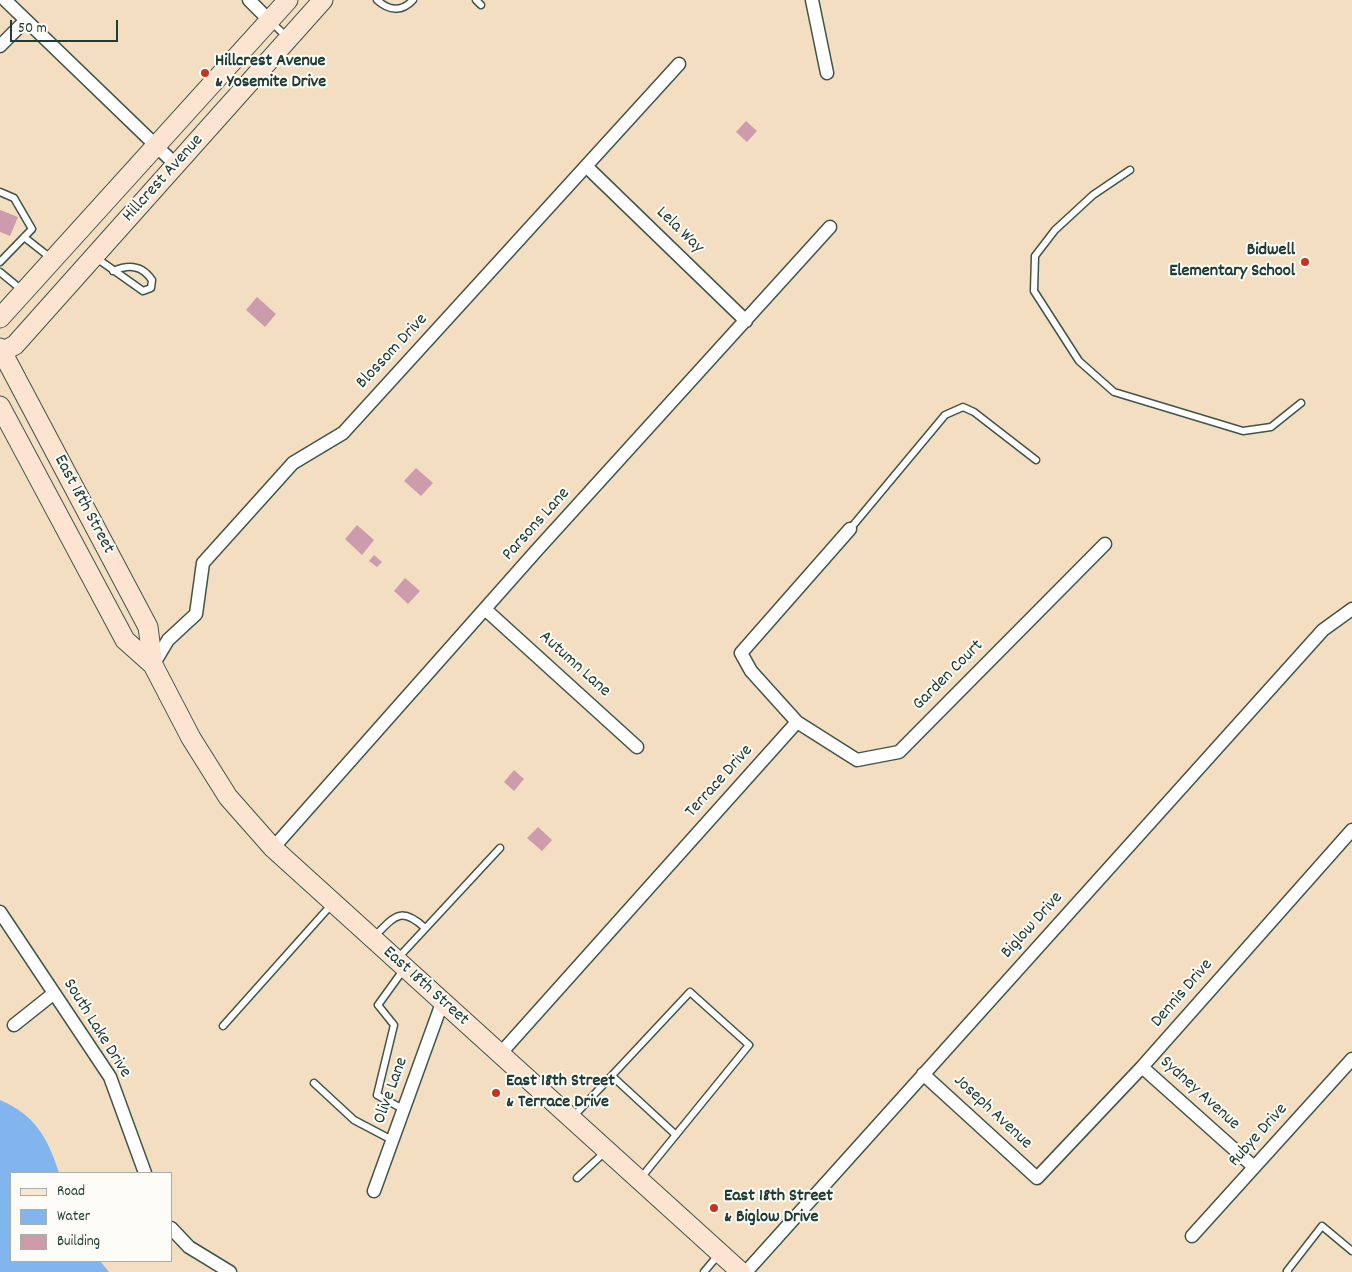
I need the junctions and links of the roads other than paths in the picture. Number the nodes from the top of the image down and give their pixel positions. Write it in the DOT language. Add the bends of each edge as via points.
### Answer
graph roads {
  1 [pos="5,0"];
  2 [pos="249,0"];
  3 [pos="288,0"];
  4 [pos="324,0"];
  5 [pos="377,0"];
  6 [pos="413,0"];
  7 [pos="812,0"];
  8 [pos="25,21"];
  9 [pos="270,21"];
  10 [pos="289,39"];
  11 [pos="0,46"];
  12 [pos="679,64"];
  13 [pos="827,73"];
  14 [pos="155,146"];
  15 [pos="176,165"];
  16 [pos="587,167"];
  17 [pos="1130,170"];
  18 [pos="0,192"];
  19 [pos="830,227"];
  20 [pos="24,238"];
  21 [pos="94,256"];
  22 [pos="53,260"];
  23 [pos="0,262"];
  24 [pos="113,270"];
  25 [pos="0,272"];
  26 [pos="24,292"];
  27 [pos="0,318"];
  28 [pos="746,321"];
  29 [pos="1,351"];
  30 [pos="1301,403"];
  31 [pos="0,406"];
  32 [pos="1036,460"];
  33 [pos="850,529"];
  34 [pos="1105,544"];
  35 [pos="1352,609"];
  36 [pos="486,610"];
  37 [pos="153,665"];
  38 [pos="797,722"];
  39 [pos="637,747"];
  40 [pos="1352,830"];
  41 [pos="273,848"];
  42 [pos="500,848"];
  43 [pos="333,903"];
  44 [pos="0,912"];
  45 [pos="425,928"];
  46 [pos="372,938"];
  47 [pos="400,964"];
  48 [pos="53,994"];
  49 [pos="442,1002"];
  50 [pos="14,1025"];
  51 [pos="223,1026"];
  52 [pos="500,1054"];
  53 [pos="1352,1059"];
  54 [pos="1142,1067"];
  55 [pos="924,1074"];
  56 [pos="612,1076"];
  57 [pos="314,1083"];
  58 [pos="403,1109"];
  59 [pos="572,1119"];
  60 [pos="676,1135"];
  61 [pos="392,1140"];
  62 [pos="607,1150"];
  63 [pos="1254,1167"];
  64 [pos="145,1172"];
  65 [pos="577,1178"];
  66 [pos="1037,1178"];
  67 [pos="639,1180"];
  68 [pos="374,1191"];
  69 [pos="172,1229"];
  70 [pos="1192,1236"];
  71 [pos="1352,1252"];
  72 [pos="720,1253"];
  73 [pos="230,1272"];
  74 [pos="704,1272"];
  75 [pos="741,1272"];
  76 [pos="746,1272"];
  77 [pos="1288,1272"];
  1 -- 8 [label="street"];
  2 -- 9 [label="street"];
  3 -- 9 [label="main road, Hillcrest Avenue"];
  4 -- 10 [label="main road, Hillcrest Avenue"];
  5 -- 6 [label="lane" via="393,10 407,6"];
  7 -- 13 [label="street"];
  8 -- 11 [label="street"];
  8 -- 14 [label="street"];
  9 -- 10 [label="lane"];
  9 -- 14 [label="main road, Hillcrest Avenue"];
  10 -- 15 [label="main road, Hillcrest Avenue"];
  12 -- 16 [label="street, Blossom Drive"];
  14 -- 15 [label="street"];
  14 -- 22 [label="main road, Hillcrest Avenue"];
  15 -- 21 [label="main road, Hillcrest Avenue"];
  16 -- 28 [label="street, Lela Way"];
  16 -- 37 [label="street, Blossom Drive" via="343,432 293,463 202,563 196,614 168,640"];
  17 -- 30 [label="lane" via="1093,195 1055,230 1035,256 1034,291 1079,360 1114,392 1243,431 1270,427"];
  18 -- 20 [label="lane" via="14,198 32,229"];
  19 -- 28 [label="street, Parsons Lane"];
  20 -- 22 [label="lane"];
  20 -- 23 [label="lane"];
  21 -- 24 [label="lane"];
  21 -- 29 [label="main road, Hillcrest Avenue" via="15,345"];
  22 -- 26 [label="main road, Hillcrest Avenue"];
  24 -- 24 [label="lane" via="143,291 151,288 152,280 146,272 126,265"];
  25 -- 26 [label="lane"];
  26 -- 27 [label="main road, Hillcrest Avenue"];
  28 -- 36 [label="street, Parsons Lane"];
  29 -- 37 [label="main road, East 18th Street" via="148,627"];
  31 -- 37 [label="main road, East 18th Street" via="125,640"];
  32 -- 33 [label="lane" via="963,406 946,416"];
  33 -- 38 [label="street" via="742,653 751,671"];
  34 -- 38 [label="street, Garden Court" via="899,752 857,760"];
  35 -- 55 [label="street, Biglow Drive" via="1323,630"];
  36 -- 39 [label="street, Autumn Lane"];
  36 -- 41 [label="street, Parsons Lane"];
  37 -- 41 [label="main road, East 18th Street" via="191,738 228,797"];
  38 -- 52 [label="street, Terrace Drive"];
  40 -- 54 [label="street, Dennis Drive"];
  41 -- 43 [label="main road, East 18th Street"];
  42 -- 45 [label="lane"];
  43 -- 46 [label="main road, East 18th Street"];
  43 -- 51 [label="lane"];
  44 -- 48 [label="street, South Lake Drive"];
  45 -- 46 [label="lane" via="404,914 394,917"];
  45 -- 47 [label="lane"];
  46 -- 47 [label="main road, East 18th Street"];
  47 -- 49 [label="main road, East 18th Street"];
  47 -- 58 [label="lane" via="378,1005 394,1025 376,1095"];
  48 -- 50 [label="street"];
  48 -- 64 [label="street, South Lake Drive" via="110,1077"];
  49 -- 52 [label="main road, East 18th Street"];
  49 -- 58 [label="street, Olive Lane"];
  52 -- 59 [label="main road, East 18th Street"];
  53 -- 63 [label="street, Rubye Drive"];
  54 -- 63 [label="street, Sydney Avenue"];
  54 -- 66 [label="street, Dennis Drive"];
  55 -- 66 [label="street, Joseph Avenue"];
  55 -- 76 [label="street, Biglow Drive"];
  56 -- 59 [label="lane"];
  56 -- 60 [label="lane"];
  56 -- 60 [label="lane" via="690,992 749,1045"];
  57 -- 61 [label="lane" via="354,1120"];
  58 -- 61 [label="street, Olive Lane"];
  59 -- 62 [label="main road, East 18th Street"];
  60 -- 67 [label="lane"];
  61 -- 68 [label="street, Olive Lane"];
  62 -- 65 [label="lane"];
  62 -- 67 [label="main road, East 18th Street"];
  63 -- 70 [label="street, Rubye Drive"];
  67 -- 72 [label="main road, East 18th Street"];
  69 -- 73 [label="street" via="189,1247"];
  71 -- 77 [label="lane" via="1322,1226"];
  72 -- 74 [label="lane"];
  72 -- 75 [label="main road, East 18th Street"];
}
